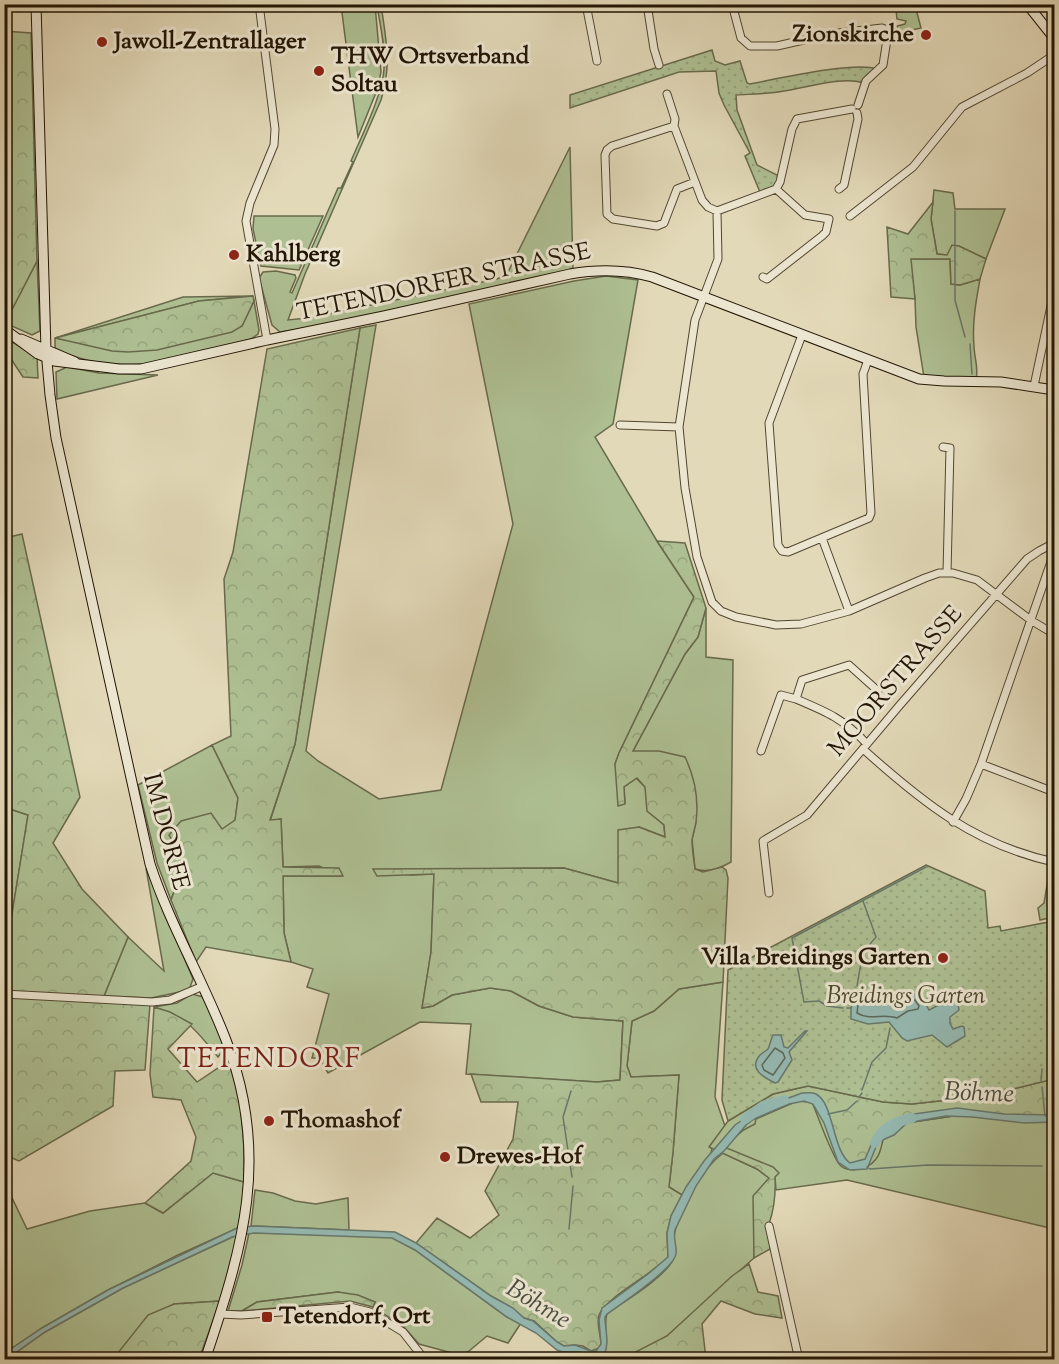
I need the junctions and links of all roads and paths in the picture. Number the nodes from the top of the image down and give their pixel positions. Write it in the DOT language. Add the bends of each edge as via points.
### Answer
graph roads {
  1 [pos="36,4"];
  2 [pos="259,4"];
  3 [pos="586,4"];
  4 [pos="647,4"];
  5 [pos="732,4"];
  6 [pos="1027,4"];
  7 [pos="1054,38"];
  8 [pos="1054,55"];
  9 [pos="597,61"];
  10 [pos="659,65"];
  11 [pos="667,94"];
  12 [pos="856,109"];
  13 [pos="674,126"];
  14 [pos="696,182"];
  15 [pos="776,189"];
  16 [pos="839,189"];
  17 [pos="717,211"];
  18 [pos="850,216"];
  19 [pos="763,277"];
  20 [pos="1054,292"];
  21 [pos="704,297"];
  22 [pos="4,329"];
  23 [pos="46,332"];
  24 [pos="802,335"];
  25 [pos="19,339"];
  26 [pos="267,340"];
  27 [pos="30,341"];
  28 [pos="47,354"];
  29 [pos="868,360"];
  30 [pos="65,363"];
  31 [pos="77,363"];
  32 [pos="48,374"];
  33 [pos="1034,386"];
  34 [pos="1054,390"];
  35 [pos="620,424"];
  36 [pos="679,427"];
  37 [pos="943,447"];
  38 [pos="822,538"];
  39 [pos="1054,543"];
  40 [pos="1054,553"];
  41 [pos="947,573"];
  42 [pos="998,594"];
  43 [pos="849,610"];
  44 [pos="1032,621"];
  45 [pos="1054,634"];
  46 [pos="878,690"];
  47 [pos="796,699"];
  48 [pos="865,746"];
  49 [pos="761,751"];
  50 [pos="981,764"];
  51 [pos="1054,792"];
  52 [pos="953,822"];
  53 [pos="1054,862"];
  54 [pos="769,893"];
  55 [pos="202,986"];
  56 [pos="4,994"];
  57 [pos="769,1226"];
  58 [pos="220,1314"];
  59 [pos="205,1359"];
  60 [pos="425,1359"];
  61 [pos="799,1359"];
  1 -- 23 [label="street, IM DORFE"];
  2 -- 26 [label="street" via="275,129 274,145 249,205 246,227"];
  3 -- 9 [label="street"];
  4 -- 10 [label="street"];
  5 -- 12 [label="street" via="741,38 750,46 777,46 830,34 885,28 888,33 883,61 866,81"];
  6 -- 7 [label="street"];
  8 -- 18 [label="street" via="962,107 914,167"];
  11 -- 13 [label="street"];
  12 -- 15 [label="street" via="797,119"];
  12 -- 16 [label="street" via="858,119 844,185"];
  13 -- 14 [label="street"];
  13 -- 14 [label="street" via="607,150 607,214 613,219 660,225 677,189"];
  14 -- 17 [label="street" via="704,203"];
  15 -- 17 [label="street"];
  15 -- 19 [label="street" via="805,215 829,219 822,236 767,279"];
  17 -- 21 [label="street" via="719,255"];
  20 -- 33 [label="street"];
  21 -- 24 [label="street, TETENDORFER STRASSE"];
  21 -- 26 [label="street, TETENDORFER STRASSE" via="641,274 598,270"];
  21 -- 36 [label="street" via="695,320"];
  22 -- 25 [label="street"];
  23 -- 27 [label="street"];
  23 -- 28 [label="street, IM DORFE"];
  24 -- 29 [label="street, TETENDORFER STRASSE"];
  24 -- 38 [label="street" via="769,423 778,546 788,552"];
  25 -- 27 [label="street"];
  25 -- 28 [label="street" via="27,347"];
  26 -- 31 [label="street, TETENDORFER STRASSE" via="141,369"];
  27 -- 28 [label="street"];
  28 -- 30 [label="street, TETENDORFER STRASSE"];
  28 -- 31 [label="street, TETENDORFER STRASSE"];
  28 -- 32 [label="street, IM DORFE"];
  29 -- 33 [label="street, TETENDORFER STRASSE" via="929,381"];
  29 -- 38 [label="street" via="863,377 871,513 865,521"];
  30 -- 31 [label="street, TETENDORFER STRASSE"];
  30 -- 32 [label="street"];
  32 -- 55 [label="street, IM DORFE" via="56,438 150,864"];
  33 -- 34 [label="street, TETENDORFER STRASSE"];
  35 -- 36 [label="street"];
  36 -- 43 [label="street" via="697,557 712,602 721,611 765,624 801,624"];
  37 -- 41 [label="street" via="950,448"];
  38 -- 43 [label="street"];
  39 -- 42 [label="street, MOORSTRASSE" via="1030,557"];
  40 -- 44 [label="street"];
  41 -- 42 [label="street" via="972,577"];
  41 -- 43 [label="street" via="905,585"];
  42 -- 44 [label="street"];
  42 -- 48 [label="street, MOORSTRASSE"];
  44 -- 45 [label="street"];
  44 -- 50 [label="street"];
  46 -- 47 [label="street" via="849,665 802,680"];
  47 -- 48 [label="street" via="847,723"];
  47 -- 49 [label="street" via="781,695"];
  48 -- 52 [label="street" via="895,778"];
  48 -- 54 [label="street, MOORSTRASSE" via="807,815 763,842"];
  50 -- 51 [label="street"];
  50 -- 52 [label="street"];
  52 -- 53 [label="street" via="991,841"];
  55 -- 56 [label="street" via="170,1000 152,1002"];
  55 -- 58 [label="street, IM DORFE" via="237,1070 249,1146 245,1221"];
  57 -- 61 [label="street"];
  58 -- 59 [label="street, IM DORFE"];
  58 -- 60 [label="street" via="350,1307 370,1312 402,1332"];
}
